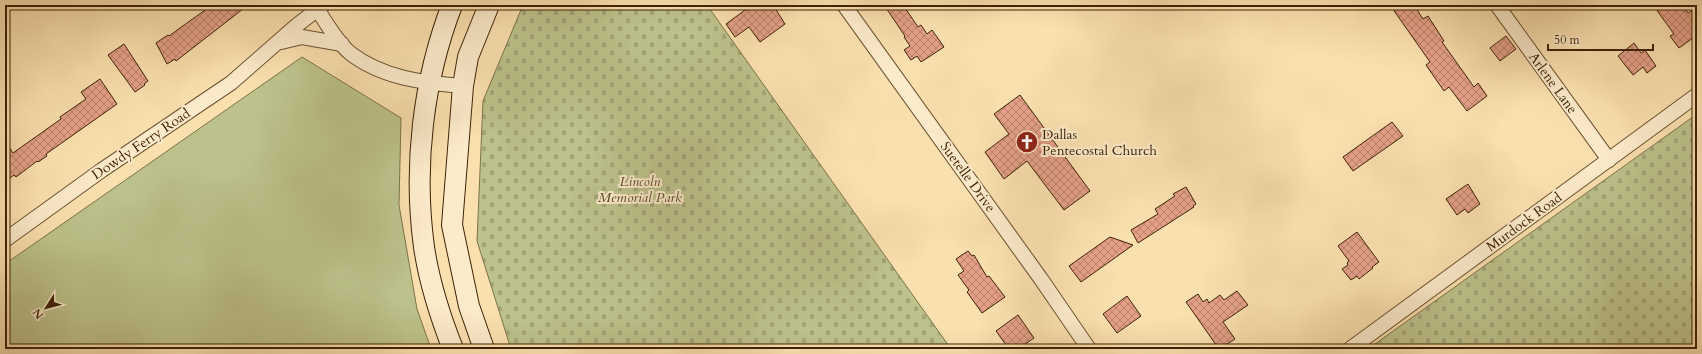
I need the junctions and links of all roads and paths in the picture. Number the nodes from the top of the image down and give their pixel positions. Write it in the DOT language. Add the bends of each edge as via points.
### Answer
graph roads {
  1 [pos="452,5"];
  2 [pos="489,5"];
  3 [pos="844,5"];
  4 [pos="1497,5"];
  5 [pos="320,7"];
  6 [pos="342,44"];
  7 [pos="275,45"];
  8 [pos="430,84"];
  9 [pos="463,86"];
  10 [pos="1697,95"];
  11 [pos="1609,160"];
  12 [pos="5,240"];
  13 [pos="453,349"];
  14 [pos="484,349"];
  15 [pos="1089,349"];
  16 [pos="1350,349"];
  1 -- 8 [label="main road" via="435,58"];
  2 -- 9 [label="main road" via="468,57"];
  3 -- 15 [label="street, Suetelle Drive"];
  4 -- 11 [label="street, Arlene Lane"];
  5 -- 6 [label="street, Dowdy Ferry Road"];
  5 -- 7 [label="street, Dowdy Ferry Road"];
  6 -- 7 [label="street, Dowdy Ferry Road" via="302,37"];
  6 -- 8 [label="street, Dowdy Ferry Road" via="367,64"];
  7 -- 12 [label="street, Dowdy Ferry Road" via="231,83 102,170"];
  8 -- 9 [label="street, Dowdy Ferry Road"];
  8 -- 13 [label="main road" via="422,123 420,194 423,236 430,277"];
  9 -- 14 [label="main road" via="452,225 469,306"];
  10 -- 11 [label="street, Murdock Road"];
  11 -- 16 [label="street, Murdock Road"];
}
